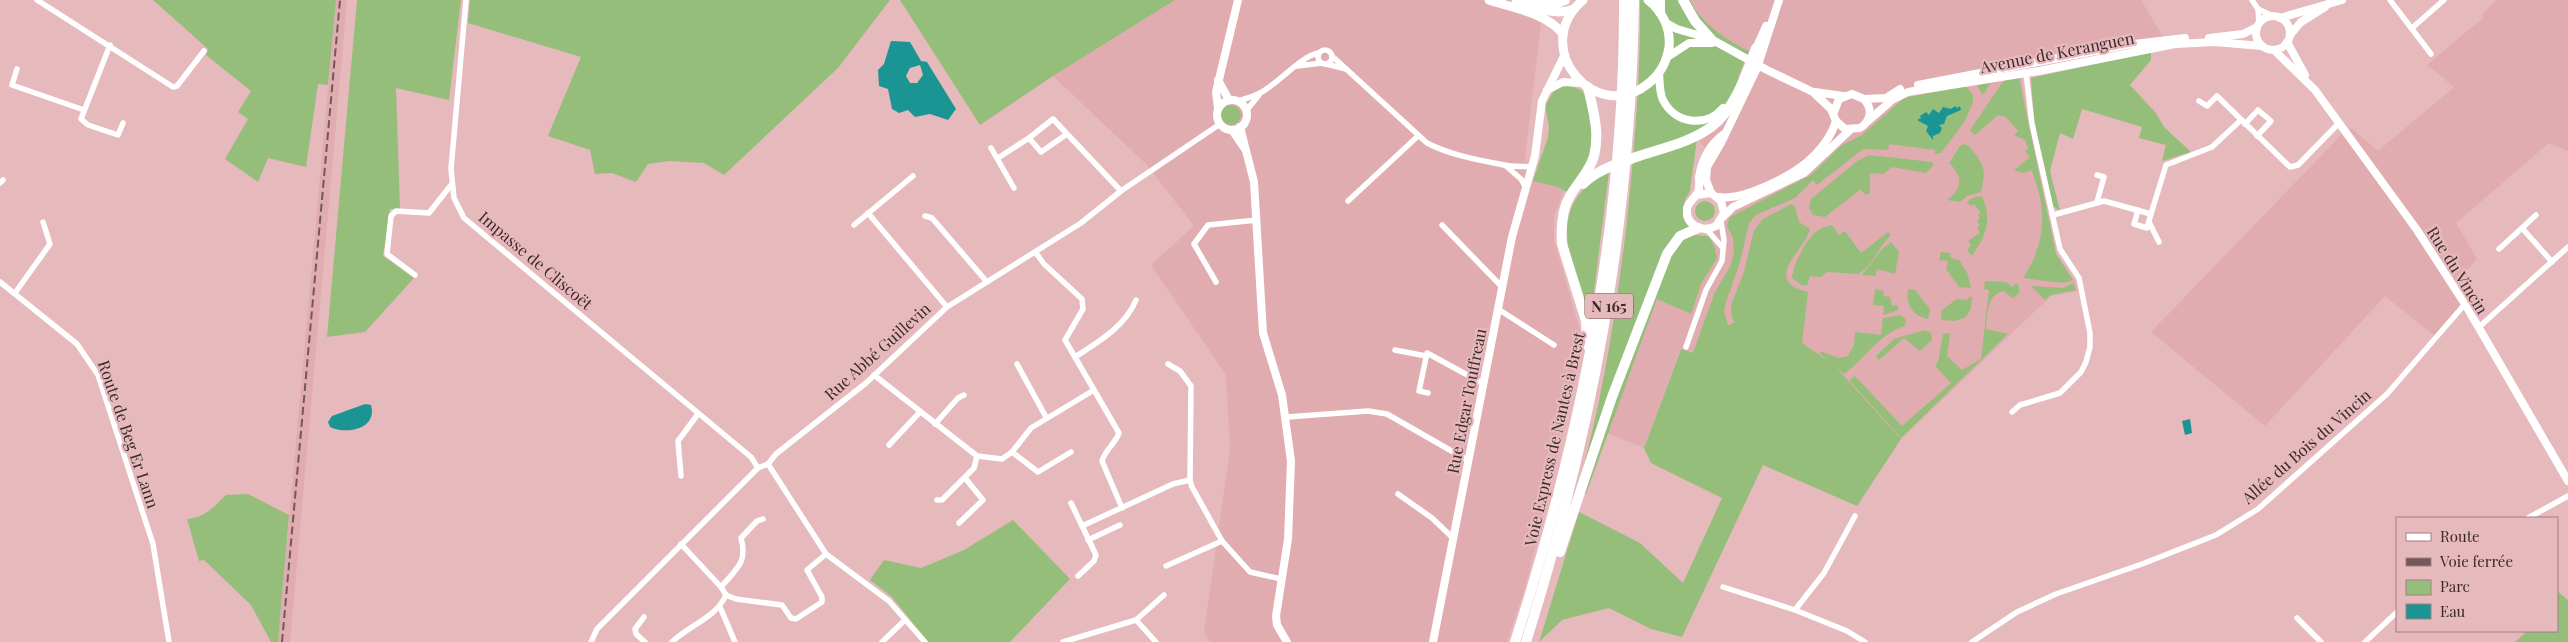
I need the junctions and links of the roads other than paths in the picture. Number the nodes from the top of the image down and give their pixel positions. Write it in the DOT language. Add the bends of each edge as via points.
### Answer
graph roads {
  1 [pos="37,0"];
  2 [pos="466,0"];
  3 [pos="1238,0"];
  4 [pos="1489,0"];
  5 [pos="1516,0"];
  6 [pos="1565,0"];
  7 [pos="1583,0"];
  8 [pos="1624,0"];
  9 [pos="1634,0"];
  10 [pos="1682,0"];
  11 [pos="1774,0"];
  12 [pos="1779,0"];
  13 [pos="2252,0"];
  14 [pos="2390,0"];
  15 [pos="2444,0"];
  16 [pos="1653,1"];
  17 [pos="2340,1"];
  18 [pos="1531,5"];
  19 [pos="1574,9"];
  20 [pos="2258,9"];
  21 [pos="1660,12"];
  22 [pos="2278,17"];
  23 [pos="1666,23"];
  24 [pos="2258,25"];
  25 [pos="1766,26"];
  26 [pos="2412,28"];
  27 [pos="1563,34"];
  28 [pos="2288,38"];
  29 [pos="1711,39"];
  30 [pos="110,45"];
  31 [pos="2262,46"];
  32 [pos="1726,48"];
  33 [pos="1756,48"];
  34 [pos="2274,50"];
  35 [pos="204,51"];
  36 [pos="1318,53"];
  37 [pos="2431,54"];
  38 [pos="1332,56"];
  39 [pos="1564,56"];
  40 [pos="1666,58"];
  41 [pos="1324,63"];
  42 [pos="1297,66"];
  43 [pos="17,69"];
  44 [pos="1346,69"];
  45 [pos="1659,73"];
  46 [pos="2026,73"];
  47 [pos="1218,80"];
  48 [pos="1749,84"];
  49 [pos="2310,84"];
  50 [pos="1589,87"];
  51 [pos="1547,90"];
  52 [pos="1813,92"];
  53 [pos="1260,93"];
  54 [pos="1843,96"];
  55 [pos="1864,99"];
  56 [pos="1229,100"];
  57 [pos="1238,101"];
  58 [pos="2199,101"];
  59 [pos="1218,108"];
  60 [pos="84,110"];
  61 [pos="1246,111"];
  62 [pos="1834,112"];
  63 [pos="1836,121"];
  64 [pos="1868,121"];
  65 [pos="2243,122"];
  66 [pos="123,123"];
  67 [pos="2339,123"];
  68 [pos="1220,124"];
  69 [pos="1240,127"];
  70 [pos="1232,130"];
  71 [pos="1850,130"];
  72 [pos="1067,134"];
  73 [pos="1724,134"];
  74 [pos="1418,136"];
  75 [pos="2257,136"];
  76 [pos="1029,138"];
  77 [pos="991,148"];
  78 [pos="1246,150"];
  79 [pos="998,158"];
  80 [pos="1506,166"];
  81 [pos="1532,168"];
  82 [pos="2097,175"];
  83 [pos="913,176"];
  84 [pos="451,185"];
  85 [pos="1014,188"];
  86 [pos="1526,188"];
  87 [pos="1121,191"];
  88 [pos="1711,193"];
  89 [pos="1696,195"];
  90 [pos="1719,197"];
  91 [pos="1348,201"];
  92 [pos="2097,202"];
  93 [pos="2138,210"];
  94 [pos="868,213"];
  95 [pos="2151,214"];
  96 [pos="2536,214"];
  97 [pos="2053,215"];
  98 [pos="925,216"];
  99 [pos="1563,217"];
  100 [pos="1722,219"];
  101 [pos="1256,220"];
  102 [pos="43,222"];
  103 [pos="2149,222"];
  104 [pos="854,225"];
  105 [pos="1442,226"];
  106 [pos="2522,228"];
  107 [pos="1702,229"];
  108 [pos="2159,242"];
  109 [pos="2568,247"];
  110 [pos="1723,248"];
  111 [pos="2499,250"];
  112 [pos="1036,253"];
  113 [pos="2552,262"];
  114 [pos="415,275"];
  115 [pos="0,282"];
  116 [pos="987,282"];
  117 [pos="1216,282"];
  118 [pos="1502,287"];
  119 [pos="15,293"];
  120 [pos="1136,300"];
  121 [pos="2464,304"];
  122 [pos="947,307"];
  123 [pos="1498,309"];
  124 [pos="2478,328"];
  125 [pos="1554,345"];
  126 [pos="1686,347"];
  127 [pos="1395,350"];
  128 [pos="1426,356"];
  129 [pos="1075,357"];
  130 [pos="1017,364"];
  131 [pos="1168,364"];
  132 [pos="874,375"];
  133 [pos="1484,384"];
  134 [pos="1094,390"];
  135 [pos="1428,393"];
  136 [pos="964,395"];
  137 [pos="920,412"];
  138 [pos="2012,412"];
  139 [pos="698,414"];
  140 [pos="1046,417"];
  141 [pos="1287,417"];
  142 [pos="935,424"];
  143 [pos="1574,430"];
  144 [pos="889,445"];
  145 [pos="1012,452"];
  146 [pos="1071,452"];
  147 [pos="976,456"];
  148 [pos="1469,461"];
  149 [pos="768,464"];
  150 [pos="758,468"];
  151 [pos="681,476"];
  152 [pos="965,478"];
  153 [pos="1190,480"];
  154 [pos="2568,481"];
  155 [pos="1398,494"];
  156 [pos="2568,496"];
  157 [pos="937,500"];
  158 [pos="1071,503"];
  159 [pos="1122,508"];
  160 [pos="1855,516"];
  161 [pos="2530,517"];
  162 [pos="763,519"];
  163 [pos="959,523"];
  164 [pos="1120,525"];
  165 [pos="1082,526"];
  166 [pos="1453,538"];
  167 [pos="1088,540"];
  168 [pos="1222,541"];
  169 [pos="681,544"];
  170 [pos="826,554"];
  171 [pos="1166,566"];
  172 [pos="1078,576"];
  173 [pos="1281,579"];
  174 [pos="721,587"];
  175 [pos="1723,587"];
  176 [pos="726,595"];
  177 [pos="1164,595"];
  178 [pos="1538,604"];
  179 [pos="720,607"];
  180 [pos="1795,610"];
  181 [pos="2396,613"];
  182 [pos="644,618"];
  183 [pos="2297,618"];
  184 [pos="905,620"];
  185 [pos="1136,620"];
  186 [pos="169,642"];
  187 [pos="590,642"];
  188 [pos="645,642"];
  189 [pos="672,642"];
  190 [pos="736,642"];
  191 [pos="882,642"];
  192 [pos="925,642"];
  193 [pos="1067,642"];
  194 [pos="1156,642"];
  195 [pos="1287,642"];
  196 [pos="1433,642"];
  197 [pos="1516,642"];
  198 [pos="1526,642"];
  199 [pos="1866,642"];
  200 [pos="1972,642"];
  201 [pos="2321,642"];
  202 [pos="2365,642"];
  1 -- 30 [label="street"];
  2 -- 84 [label="street, Impasse de Cliscoët"];
  3 -- 47 [label="main road"];
  4 -- 27 [label="main road" via="1545,19"];
  5 -- 18 [label="main road"];
  6 -- 18 [label="highway" via="1549,6"];
  7 -- 19 [label="main road"];
  8 -- 143 [label="highway, Voie Express de Nantes à Brest / N 165" via="1621,99 1611,222 1596,322"];
  9 -- 178 [label="highway, Voie Express de Nantes à Brest / N 165" via="1627,154 1611,293 1581,446"];
  10 -- 29 [label="highway"];
  11 -- 25 [label="main road"];
  12 -- 48 [label="main road" via="1765,49"];
  13 -- 20 [label="street"];
  14 -- 26 [label="street"];
  15 -- 26 [label="street"];
  16 -- 21 [label="highway"];
  17 -- 22 [label="main road"];
  17 -- 28 [label="main road" via="2316,12"];
  18 -- 19 [label="main road" via="1557,13"];
  19 -- 27 [label="main road"];
  20 -- 22 [label="street"];
  20 -- 24 [label="street"];
  21 -- 23 [label="main road"];
  22 -- 24 [label="main road" via="2265,18"];
  22 -- 28 [label="main road" via="2287,25"];
  23 -- 29 [label="main road"];
  23 -- 40 [label="main road" via="1669,42"];
  24 -- 31 [label="main road" via="2256,37"];
  24 -- 55 [label="main road, Avenue de Keranguen" via="2243,34 2126,45 1907,87 1877,100"];
  25 -- 33 [label="main road"];
  25 -- 48 [label="main road"];
  26 -- 37 [label="street"];
  27 -- 39 [label="main road"];
  28 -- 34 [label="main road" via="2284,46"];
  28 -- 49 [label="main road, Rue du Vincin"];
  29 -- 32 [label="main road"];
  30 -- 35 [label="street" via="172,86 177,86"];
  30 -- 60 [label="street"];
  31 -- 34 [label="main road"];
  31 -- 46 [label="main road, Avenue de Keranguen" via="2183,43"];
  32 -- 40 [label="main road" via="1712,42 1694,42"];
  32 -- 52 [label="main road"];
  33 -- 45 [label="main road" via="1728,102 1718,114 1705,120 1686,120 1670,110 1661,96"];
  33 -- 99 [label="highway" via="1738,92 1725,113 1711,127 1601,171 1583,184"];
  34 -- 49 [label="main road, Rue du Vincin"];
  36 -- 38 [label="street" via="1326,50"];
  36 -- 41 [label="street" via="1318,60"];
  36 -- 42 [label="street"];
  38 -- 41 [label="street"];
  38 -- 44 [label="street"];
  39 -- 50 [label="main road" via="1571,70"];
  39 -- 51 [label="main road, Rue Edgar Touffreau"];
  40 -- 45 [label="main road"];
  41 -- 42 [label="street"];
  41 -- 44 [label="street"];
  42 -- 53 [label="street"];
  43 -- 60 [label="street" via="12,84"];
  44 -- 74 [label="street"];
  45 -- 50 [label="main road" via="1631,93 1620,95"];
  46 -- 64 [label="main road, Avenue de Keranguen" via="1908,92 1892,100"];
  46 -- 97 [label="street" via="2032,124"];
  47 -- 56 [label="main road"];
  47 -- 59 [label="main road"];
  48 -- 73 [label="main road"];
  49 -- 67 [label="main road, Rue du Vincin"];
  50 -- 51 [label="main road" via="1563,82"];
  50 -- 99 [label="highway" via="1596,121 1595,148 1591,164 1569,198"];
  51 -- 81 [label="main road, Rue Edgar Touffreau" via="1539,114"];
  52 -- 54 [label="main road"];
  52 -- 62 [label="main road"];
  53 -- 57 [label="street"];
  53 -- 61 [label="street"];
  54 -- 55 [label="main road" via="1852,94"];
  54 -- 62 [label="main road" via="1836,103"];
  55 -- 64 [label="main road" via="1870,112"];
  56 -- 57 [label="main road"];
  56 -- 59 [label="main road"];
  57 -- 61 [label="main road"];
  58 -- 65 [label="street" via="2207,106 2217,96"];
  59 -- 68 [label="main road"];
  60 -- 66 [label="street" via="81,119 88,125 118,135"];
  61 -- 69 [label="main road" via="1246,120"];
  62 -- 63 [label="main road"];
  63 -- 71 [label="main road"];
  63 -- 90 [label="main road" via="1825,142 1806,163 1748,194"];
  64 -- 71 [label="main road" via="1860,128"];
  65 -- 75 [label="street"];
  65 -- 75 [label="street" via="2258,110 2271,121"];
  65 -- 95 [label="street" via="2212,147 2166,165"];
  67 -- 75 [label="street" via="2294,167 2286,164"];
  67 -- 121 [label="main road, Rue du Vincin" via="2417,230"];
  68 -- 70 [label="main road"];
  68 -- 87 [label="street, Rue Abbé Guillevin"];
  69 -- 70 [label="main road"];
  69 -- 78 [label="main road"];
  70 -- 78 [label="main road"];
  71 -- 100 [label="main road" via="1804,173 1733,207"];
  72 -- 76 [label="street" via="1041,152"];
  72 -- 76 [label="street" via="1053,118"];
  72 -- 87 [label="street"];
  73 -- 88 [label="main road" via="1707,167 1706,180"];
  73 -- 89 [label="main road" via="1704,156"];
  74 -- 80 [label="street" via="1440,150"];
  74 -- 91 [label="street"];
  76 -- 79 [label="street"];
  77 -- 79 [label="street"];
  78 -- 101 [label="main road" via="1252,166"];
  79 -- 85 [label="street"];
  80 -- 81 [label="street"];
  80 -- 86 [label="street"];
  81 -- 86 [label="main road, Rue Edgar Touffreau"];
  82 -- 92 [label="street" via="2104,177"];
  83 -- 94 [label="street"];
  84 -- 114 [label="street" via="429,213 396,211 391,216 387,254"];
  84 -- 139 [label="street, Impasse de Cliscoët" via="464,218"];
  86 -- 118 [label="main road, Rue Edgar Touffreau"];
  87 -- 112 [label="street, Rue Abbé Guillevin"];
  88 -- 89 [label="main road"];
  88 -- 90 [label="main road"];
  89 -- 107 [label="main road" via="1689,203 1687,214 1692,224"];
  90 -- 100 [label="main road" via="1723,204"];
  92 -- 93 [label="street"];
  92 -- 97 [label="street"];
  93 -- 95 [label="street"];
  93 -- 103 [label="street" via="2134,224 2147,228"];
  94 -- 104 [label="street"];
  94 -- 122 [label="street"];
  95 -- 103 [label="street"];
  96 -- 106 [label="street"];
  97 -- 138 [label="street" via="2060,249 2079,278 2090,346 2081,372 2060,393 2020,405"];
  98 -- 116 [label="street" via="932,218"];
  99 -- 143 [label="highway" via="1562,244 1587,330 1587,346 1573,414"];
  100 -- 107 [label="main road"];
  100 -- 110 [label="street"];
  101 -- 117 [label="street" via="1208,225 1194,244"];
  101 -- 141 [label="main road" via="1263,333"];
  102 -- 119 [label="street" via="50,244"];
  103 -- 108 [label="street"];
  105 -- 118 [label="street"];
  106 -- 111 [label="street"];
  106 -- 113 [label="street"];
  107 -- 110 [label="street"];
  107 -- 178 [label="highway" via="1680,236 1667,254 1612,397 1549,583"];
  109 -- 113 [label="street"];
  110 -- 126 [label="street" via="1722,262 1706,290"];
  112 -- 116 [label="street, Rue Abbé Guillevin"];
  112 -- 129 [label="street" via="1082,299 1083,309 1065,340"];
  113 -- 124 [label="street"];
  115 -- 119 [label="street, Route de Beg Er Lann"];
  116 -- 122 [label="street, Rue Abbé Guillevin"];
  118 -- 123 [label="main road, Rue Edgar Touffreau"];
  119 -- 186 [label="street, Route de Beg Er Lann" via="77,344 98,375 153,544"];
  120 -- 129 [label="street" via="1132,310 1107,337"];
  121 -- 124 [label="main road, Rue du Vincin"];
  121 -- 200 [label="street, Allée du Bois du Vincin" via="2386,394 2258,509 2216,535 2056,594 2017,612"];
  122 -- 132 [label="street, Rue Abbé Guillevin"];
  123 -- 125 [label="street"];
  123 -- 133 [label="main road, Rue Edgar Touffreau"];
  124 -- 154 [label="main road, Rue du Vincin"];
  127 -- 128 [label="street"];
  128 -- 133 [label="street" via="1427,353"];
  128 -- 135 [label="street" via="1419,391"];
  129 -- 134 [label="street"];
  130 -- 140 [label="street"];
  131 -- 153 [label="street" via="1180,371 1191,386"];
  132 -- 137 [label="street"];
  132 -- 149 [label="street, Rue Abbé Guillevin" via="776,454"];
  133 -- 148 [label="main road, Rue Edgar Touffreau"];
  134 -- 140 [label="street"];
  134 -- 159 [label="street" via="1119,433 1102,461"];
  136 -- 142 [label="street"];
  137 -- 142 [label="street"];
  137 -- 144 [label="street"];
  139 -- 150 [label="street, Impasse de Cliscoët" via="751,457"];
  139 -- 151 [label="street" via="678,441"];
  140 -- 145 [label="street" via="1031,428"];
  141 -- 148 [label="street" via="1368,411 1387,414"];
  141 -- 173 [label="main road" via="1292,461 1291,489"];
  142 -- 147 [label="street"];
  143 -- 197 [label="highway, Voie Express de Nantes à Brest / N 165"];
  145 -- 146 [label="street" via="1038,472"];
  145 -- 147 [label="street" via="1002,459"];
  147 -- 152 [label="street" via="974,468"];
  148 -- 166 [label="main road, Rue Edgar Touffreau"];
  149 -- 150 [label="street, Rue Abbé Guillevin"];
  149 -- 170 [label="street"];
  150 -- 169 [label="street, Rue Abbé Guillevin"];
  152 -- 157 [label="street" via="942,500"];
  152 -- 163 [label="street" via="983,500"];
  153 -- 159 [label="street" via="1173,484"];
  153 -- 168 [label="street"];
  155 -- 166 [label="street"];
  156 -- 161 [label="street"];
  158 -- 165 [label="street"];
  159 -- 165 [label="street"];
  160 -- 180 [label="street" via="1824,573"];
  162 -- 174 [label="street" via="741,538 745,551 742,562"];
  164 -- 167 [label="street"];
  165 -- 167 [label="street"];
  166 -- 196 [label="main road, Rue Edgar Touffreau"];
  167 -- 172 [label="street" via="1096,555"];
  168 -- 171 [label="street"];
  168 -- 173 [label="street" via="1250,572"];
  169 -- 174 [label="street"];
  169 -- 187 [label="street, Rue Abbé Guillevin" via="597,629"];
  170 -- 176 [label="street" via="807,570 822,602 796,619 791,618 782,605 736,600"];
  170 -- 184 [label="street" via="889,600"];
  173 -- 195 [label="main road" via="1276,616 1277,625"];
  174 -- 176 [label="street"];
  175 -- 180 [label="street"];
  176 -- 179 [label="street"];
  177 -- 185 [label="street"];
  178 -- 198 [label="highway, Voie Express de Nantes à Brest / N 165"];
  179 -- 189 [label="street"];
  179 -- 190 [label="street"];
  180 -- 199 [label="street" via="1848,631"];
  181 -- 202 [label="street"];
  182 -- 188 [label="street" via="635,629"];
  183 -- 201 [label="street"];
  184 -- 191 [label="street"];
  184 -- 192 [label="street"];
  185 -- 193 [label="street"];
  185 -- 194 [label="street"];
}
